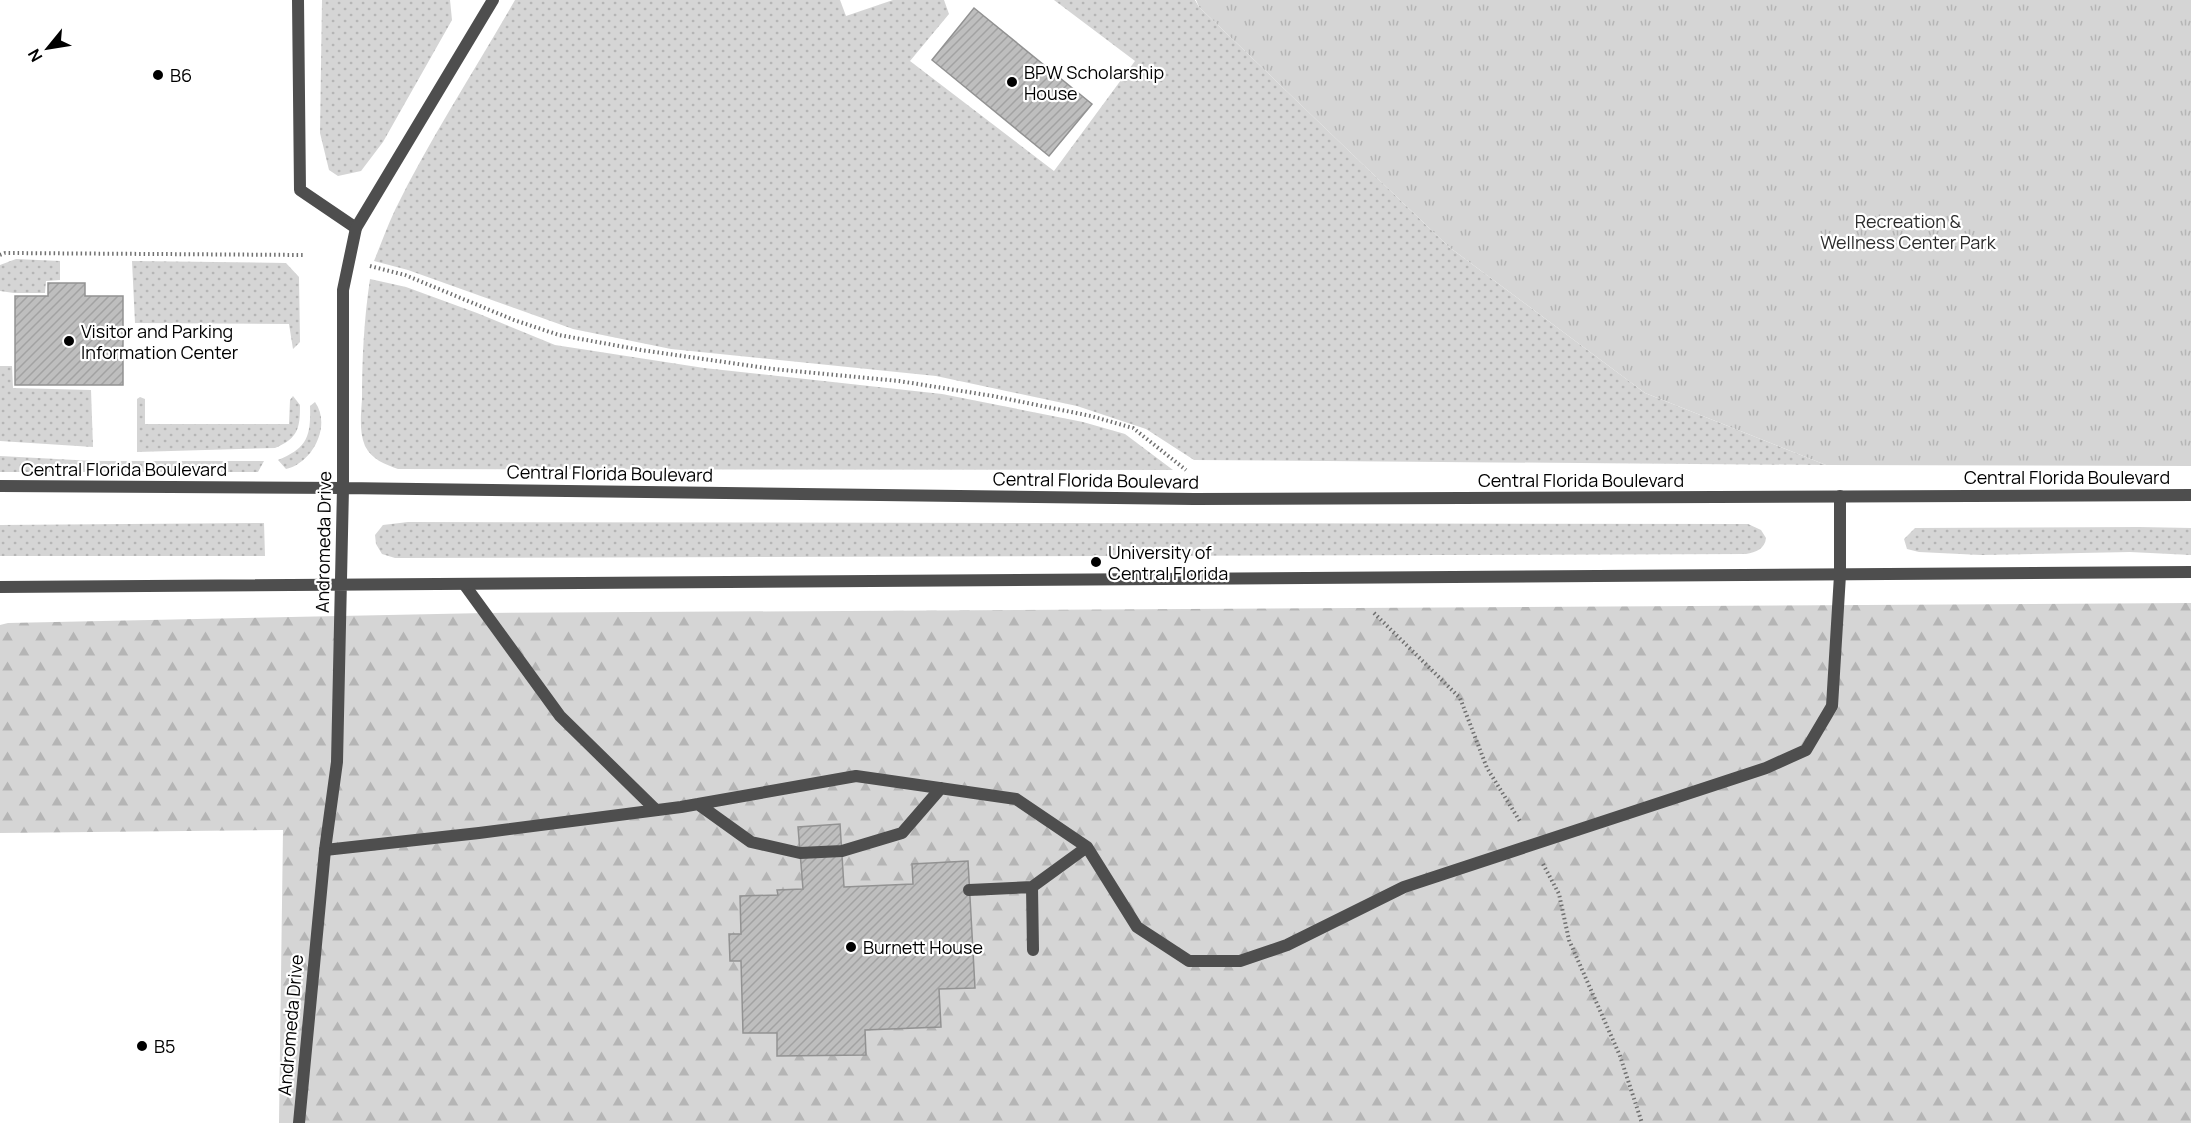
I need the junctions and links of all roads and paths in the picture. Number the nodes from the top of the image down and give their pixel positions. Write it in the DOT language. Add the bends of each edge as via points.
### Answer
graph roads {
  1 [pos="298,0"];
  2 [pos="494,0"];
  3 [pos="356,228"];
  4 [pos="0,255"];
  5 [pos="304,255"];
  6 [pos="369,266"];
  7 [pos="1186,470"];
  8 [pos="0,486"];
  9 [pos="343,488"];
  10 [pos="2191,495"];
  11 [pos="1840,496"];
  12 [pos="2191,572"];
  13 [pos="1840,574"];
  14 [pos="464,584"];
  15 [pos="340,585"];
  16 [pos="0,587"];
  17 [pos="940,788"];
  18 [pos="698,804"];
  19 [pos="656,810"];
  20 [pos="1087,847"];
  21 [pos="325,850"];
  22 [pos="1032,887"];
  23 [pos="969,890"];
  24 [pos="1033,950"];
  25 [pos="299,1123"];
  1 -- 3 [label="street" via="300,190"];
  2 -- 3 [label="street, Andromeda Drive"];
  3 -- 9 [label="street, Andromeda Drive" via="342,290"];
  4 -- 5 [label="path"];
  6 -- 7 [label="path" via="405,275 559,335 773,369 911,383 1090,416 1133,428"];
  8 -- 9 [label="street, Central Florida Boulevard"];
  9 -- 11 [label="street, Central Florida Boulevard" via="1194,500"];
  9 -- 15 [label="street, Andromeda Drive"];
  10 -- 11 [label="street, Central Florida Boulevard"];
  11 -- 13 [label="street"];
  12 -- 13 [label="street"];
  13 -- 14 [label="street"];
  13 -- 20 [label="street" via="1832,706 1806,750 1766,768 1404,886 1287,945 1240,961 1189,961 1137,927"];
  14 -- 15 [label="street"];
  14 -- 19 [label="street" via="560,716"];
  15 -- 16 [label="street"];
  15 -- 21 [label="street, Andromeda Drive" via="337,762"];
  17 -- 18 [label="street" via="856,776"];
  17 -- 18 [label="street" via="902,833 842,851 800,853 751,842"];
  17 -- 20 [label="street" via="1016,799"];
  18 -- 19 [label="street"];
  19 -- 21 [label="street"];
  20 -- 22 [label="street"];
  21 -- 25 [label="street, Andromeda Drive"];
  22 -- 23 [label="street"];
  22 -- 24 [label="street"];
}
